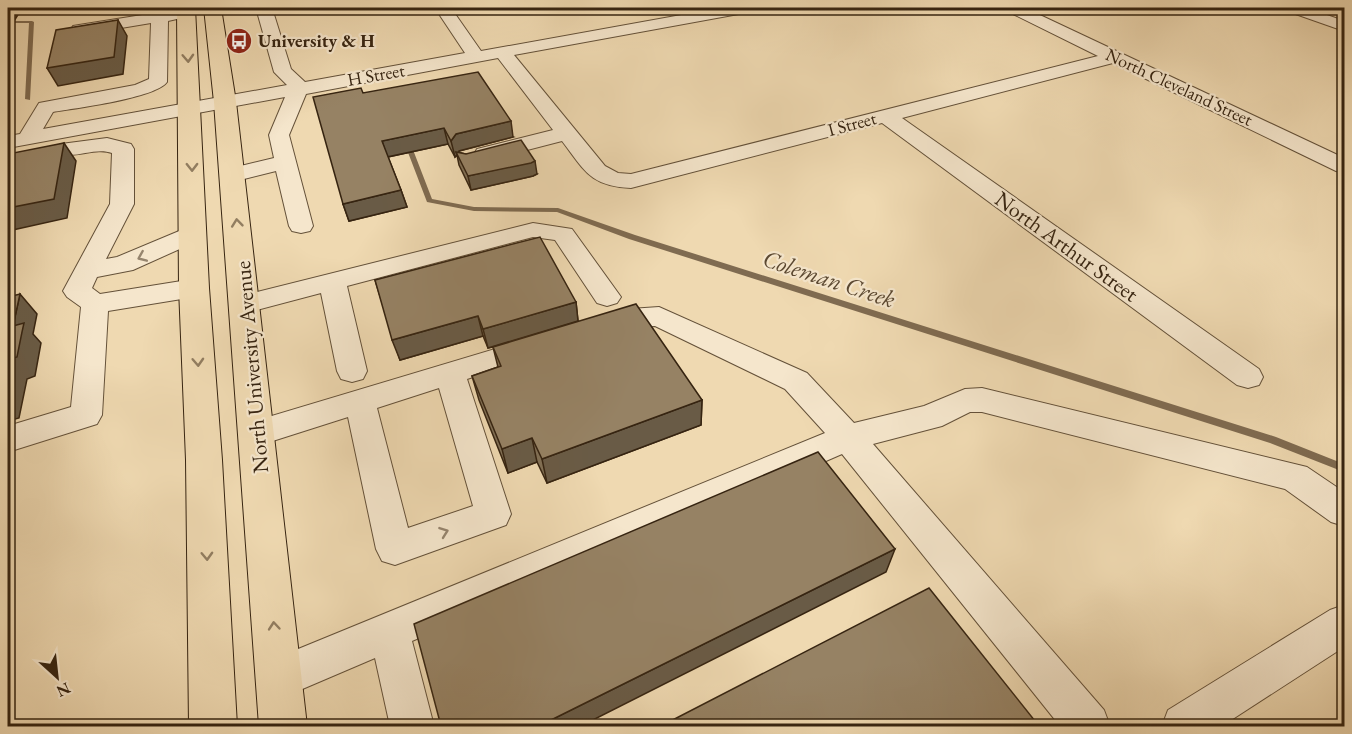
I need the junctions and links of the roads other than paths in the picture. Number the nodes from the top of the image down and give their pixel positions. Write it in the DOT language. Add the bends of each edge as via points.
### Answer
graph roads {
  1 [pos="212,8"];
  2 [pos="264,8"];
  3 [pos="443,8"];
  4 [pos="744,8"];
  5 [pos="1013,8"];
  6 [pos="1293,8"];
  7 [pos="186,10"];
  8 [pos="689,12"];
  9 [pos="160,17"];
  10 [pos="1344,27"];
  11 [pos="66,32"];
  12 [pos="502,52"];
  13 [pos="476,57"];
  14 [pos="1114,57"];
  15 [pos="298,89"];
  16 [pos="225,102"];
  17 [pos="191,108"];
  18 [pos="885,115"];
  19 [pos="566,133"];
  20 [pos="17,141"];
  21 [pos="468,158"];
  22 [pos="8,161"];
  23 [pos="286,162"];
  24 [pos="1344,166"];
  25 [pos="232,175"];
  26 [pos="301,226"];
  27 [pos="193,234"];
  28 [pos="88,271"];
  29 [pos="332,281"];
  30 [pos="194,288"];
  31 [pos="607,297"];
  32 [pos="95,304"];
  33 [pos="245,304"];
  34 [pos="450,373"];
  35 [pos="1248,377"];
  36 [pos="356,386"];
  37 [pos="257,433"];
  38 [pos="848,437"];
  39 [pos="8,439"];
  40 [pos="1344,511"];
  41 [pos="1344,624"];
  42 [pos="389,632"];
  43 [pos="279,678"];
  44 [pos="213,726"];
  45 [pos="283,726"];
  46 [pos="412,726"];
  47 [pos="1088,726"];
  48 [pos="1185,726"];
  1 -- 16 [label="main road, North University Avenue"];
  2 -- 15 [label="street" via="283,72 295,81"];
  3 -- 13 [label="street"];
  4 -- 8 [label="street, H Street"];
  5 -- 14 [label="street, North Cleveland Street"];
  6 -- 10 [label="street"];
  7 -- 9 [label="street"];
  7 -- 17 [label="main road, one-way"];
  8 -- 12 [label="street, H Street"];
  9 -- 11 [label="street"];
  9 -- 20 [label="street" via="158,82 140,90 46,106"];
  12 -- 13 [label="street, H Street"];
  12 -- 19 [label="street"];
  13 -- 15 [label="street, H Street"];
  14 -- 18 [label="street, I Street"];
  14 -- 24 [label="street, North Cleveland Street"];
  15 -- 16 [label="street, H Street"];
  15 -- 23 [label="street" via="279,135"];
  16 -- 17 [label="street, H Street"];
  16 -- 25 [label="main road, North University Avenue"];
  17 -- 20 [label="street, H Street"];
  17 -- 27 [label="main road, one-way"];
  18 -- 19 [label="street, I Street" via="643,179 613,180 603,176"];
  18 -- 35 [label="street, North Arthur Street"];
  19 -- 21 [label="street"];
  22 -- 28 [label="street" via="106,144 123,149 122,204"];
  23 -- 25 [label="street"];
  23 -- 26 [label="street"];
  33 -- 25 [label="main road, North University Avenue, one-way"];
  27 -- 28 [label="street, one-way" via="124,264"];
  27 -- 30 [label="main road"];
  28 -- 32 [label="street" via="77,291"];
  29 -- 31 [label="street" via="533,230 563,234"];
  29 -- 33 [label="street"];
  29 -- 36 [label="street"];
  30 -- 32 [label="street"];
  30 -- 44 [label="main road, one-way"];
  32 -- 39 [label="street" via="86,415"];
  33 -- 37 [label="main road, North University Avenue"];
  34 -- 36 [label="street"];
  36 -- 34 [label="street, one-way" via="395,549 493,514"];
  34 -- 38 [label="street" via="630,318 659,316 796,381"];
  36 -- 37 [label="street"];
  43 -- 37 [label="main road, North University Avenue, one-way"];
  38 -- 40 [label="street" via="931,417 965,401 982,400 1295,477"];
  38 -- 42 [label="street"];
  38 -- 47 [label="street"];
  41 -- 48 [label="street"];
  42 -- 43 [label="street"];
  42 -- 46 [label="street"];
  43 -- 45 [label="main road, North University Avenue"];
}
